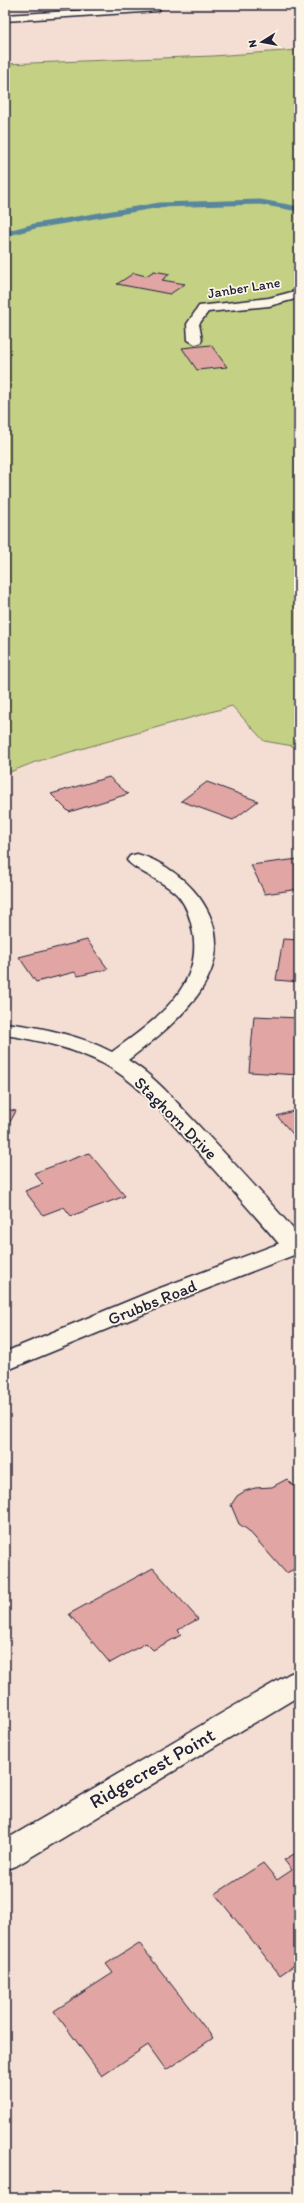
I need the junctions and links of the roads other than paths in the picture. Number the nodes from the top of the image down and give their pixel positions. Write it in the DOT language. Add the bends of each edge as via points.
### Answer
graph roads {
  1 [pos="108,8"];
  2 [pos="155,9"];
  3 [pos="5,18"];
  4 [pos="299,294"];
  5 [pos="195,340"];
  6 [pos="137,860"];
  7 [pos="5,1029"];
  8 [pos="114,1061"];
  9 [pos="296,1245"];
  10 [pos="5,1362"];
  11 [pos="299,1682"];
  12 [pos="5,1856"];
  1 -- 2 [label="street"];
  1 -- 3 [label="street"];
  4 -- 5 [label="street, Janber Lane" via="269,302 204,309 193,324"];
  6 -- 8 [label="street" via="169,878 191,900 203,928 205,950 194,987 178,1008"];
  7 -- 8 [label="street, Staghorn Drive" via="72,1044"];
  8 -- 9 [label="street, Staghorn Drive" via="146,1085"];
  9 -- 10 [label="street, Grubbs Road"];
  11 -- 12 [label="street, Ridgecrest Point"];
}
